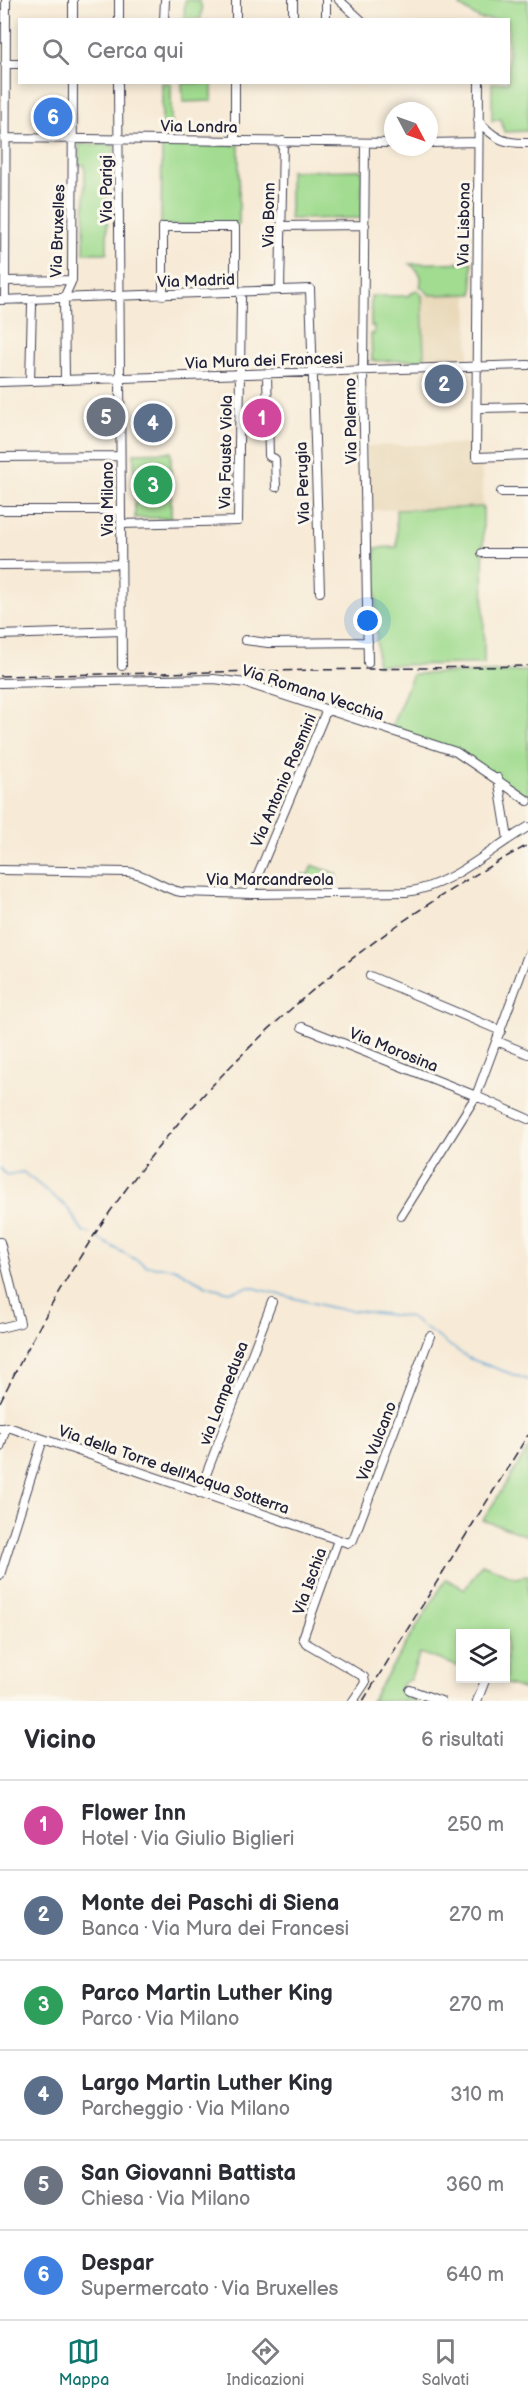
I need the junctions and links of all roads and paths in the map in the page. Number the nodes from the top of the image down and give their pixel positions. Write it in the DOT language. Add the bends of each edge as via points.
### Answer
graph roads {
  1 [pos="6,0"];
  2 [pos="73,0"];
  3 [pos="119,0"];
  4 [pos="165,0"];
  5 [pos="237,0"];
  6 [pos="293,0"];
  7 [pos="326,0"];
  8 [pos="339,0"];
  9 [pos="73,18"];
  10 [pos="119,18"];
  11 [pos="165,18"];
  12 [pos="236,18"];
  13 [pos="293,18"];
  14 [pos="326,18"];
  15 [pos="359,18"];
  16 [pos="5,64"];
  17 [pos="18,64"];
  18 [pos="73,84"];
  19 [pos="118,84"];
  20 [pos="235,84"];
  21 [pos="479,84"];
  22 [pos="478,120"];
  23 [pos="5,138"];
  24 [pos="119,139"];
  25 [pos="72,140"];
  26 [pos="235,140"];
  27 [pos="284,141"];
  28 [pos="478,142"];
  29 [pos="365,143"];
  30 [pos="384,143"];
  31 [pos="438,143"];
  32 [pos="528,143"];
  33 [pos="3,147"];
  34 [pos="365,225"];
  35 [pos="281,226"];
  36 [pos="72,280"];
  37 [pos="5,281"];
  38 [pos="280,290"];
  39 [pos="163,295"];
  40 [pos="238,295"];
  41 [pos="119,296"];
  42 [pos="63,298"];
  43 [pos="3,300"];
  44 [pos="32,305"];
  45 [pos="528,365"];
  46 [pos="475,366"];
  47 [pos="363,371"];
  48 [pos="312,372"];
  49 [pos="241,375"];
  50 [pos="267,375"];
  51 [pos="120,378"];
  52 [pos="65,379"];
  53 [pos="30,381"];
  54 [pos="0,382"];
  55 [pos="528,407"];
  56 [pos="480,408"];
  57 [pos="528,455"];
  58 [pos="120,456"];
  59 [pos="0,457"];
  60 [pos="276,487"];
  61 [pos="501,492"];
  62 [pos="528,492"];
  63 [pos="0,510"];
  64 [pos="121,510"];
  65 [pos="121,524"];
  66 [pos="483,553"];
  67 [pos="528,553"];
  68 [pos="121,564"];
  69 [pos="0,565"];
  70 [pos="320,592"];
  71 [pos="122,631"];
  72 [pos="0,635"];
  73 [pos="246,640"];
  74 [pos="368,642"];
  75 [pos="368,663"];
  76 [pos="122,666"];
  77 [pos="0,683"];
  78 [pos="327,709"];
  79 [pos="498,778"];
  80 [pos="528,801"];
  81 [pos="528,827"];
  82 [pos="508,838"];
  83 [pos="0,870"];
  84 [pos="250,894"];
  85 [pos="528,955"];
  86 [pos="370,976"];
  87 [pos="302,1028"];
  88 [pos="501,1031"];
  89 [pos="497,1041"];
  90 [pos="528,1054"];
  91 [pos="476,1096"];
  92 [pos="528,1119"];
  93 [pos="401,1216"];
  94 [pos="0,1242"];
  95 [pos="272,1302"];
  96 [pos="0,1328"];
  97 [pos="430,1336"];
  98 [pos="3,1427"];
  99 [pos="43,1439"];
  100 [pos="0,1447"];
  101 [pos="199,1492"];
  102 [pos="338,1540"];
  103 [pos="0,1575"];
  104 [pos="484,1683"];
  105 [pos="410,1690"];
  106 [pos="353,1701"];
  107 [pos="441,1701"];
  108 [pos="477,1701"];
  1 -- 16 [label="street"];
  2 -- 9 [label="street"];
  3 -- 10 [label="street"];
  4 -- 11 [label="street"];
  5 -- 12 [label="street"];
  6 -- 13 [label="street"];
  7 -- 14 [label="street"];
  8 -- 15 [label="street"];
  16 -- 17 [label="street"];
  16 -- 23 [label="street"];
  18 -- 25 [label="street, Via Bruxelles"];
  19 -- 24 [label="street, Via Parigi"];
  20 -- 26 [label="street"];
  21 -- 22 [label="street, Via Lisbona"];
  22 -- 28 [label="street, Via Lisbona"];
  22 -- 32 [label="street" via="500,141"];
  23 -- 25 [label="street, Via Londra"];
  23 -- 33 [label="street"];
  24 -- 25 [label="street, Via Londra"];
  24 -- 26 [label="street, Via Londra"];
  24 -- 41 [label="street, Via Parigi"];
  25 -- 36 [label="street, Via Bruxelles"];
  26 -- 27 [label="street, Via Londra"];
  27 -- 29 [label="street, Via Londra"];
  27 -- 35 [label="street, Via Bonn"];
  28 -- 31 [label="street"];
  28 -- 46 [label="street, Via Lisbona"];
  29 -- 30 [label="street, Via Londra"];
  29 -- 34 [label="street, Via Palermo"];
  33 -- 37 [label="street"];
  34 -- 35 [label="street"];
  34 -- 47 [label="street, Via Palermo"];
  35 -- 38 [label="street, Via Bonn"];
  36 -- 37 [label="street"];
  36 -- 42 [label="street, Via Bruxelles"];
  37 -- 43 [label="street"];
  38 -- 40 [label="street, Via Madrid"];
  38 -- 48 [label="street, Via Madrid" via="310,289"];
  39 -- 40 [label="street, Via Madrid"];
  39 -- 40 [label="street" via="163,227 235,227"];
  39 -- 41 [label="street, Via Madrid"];
  40 -- 49 [label="street"];
  41 -- 42 [label="street, Via Madrid"];
  41 -- 51 [label="street, Via Milano"];
  42 -- 43 [label="street, Via Madrid"];
  42 -- 52 [label="street, Via Bruxelles"];
  44 -- 53 [label="street"];
  45 -- 46 [label="street, Via Mura dei Francesi"];
  46 -- 47 [label="street, Via Mura dei Francesi"];
  46 -- 57 [label="street, Via Lisbona" via="476,457"];
  47 -- 48 [label="street, Via Mura dei Francesi"];
  47 -- 74 [label="street, Via Palermo"];
  48 -- 50 [label="street, Via Mura dei Francesi"];
  48 -- 70 [label="street, Via Perugia"];
  49 -- 50 [label="street, Via Mura dei Francesi"];
  49 -- 51 [label="street, Via Mura dei Francesi"];
  49 -- 65 [label="street, Via Fausto Viola" via="238,521"];
  50 -- 60 [label="street" via="269,456 275,459"];
  51 -- 52 [label="street, Via Mura dei Francesi"];
  51 -- 58 [label="street, Via Milano"];
  52 -- 53 [label="street, Via Mura dei Francesi"];
  53 -- 54 [label="street, Via Mura dei Francesi"];
  55 -- 56 [label="street"];
  58 -- 59 [label="street"];
  58 -- 64 [label="street, Via Milano"];
  61 -- 62 [label="street"];
  63 -- 64 [label="street"];
  64 -- 65 [label="street, Via Milano"];
  65 -- 68 [label="street, Via Milano"];
  66 -- 67 [label="street"];
  68 -- 69 [label="street"];
  68 -- 71 [label="street, Via Milano"];
  71 -- 72 [label="street"];
  71 -- 76 [label="street, Via Milano"];
  73 -- 74 [label="street"];
  74 -- 75 [label="street, Via Palermo"];
  77 -- 78 [label="street, Via Romana Vecchia" via="223,679"];
  78 -- 79 [label="street, Via Romana Vecchia" via="456,752"];
  78 -- 84 [label="street, Via Antonio Rosmini"];
  79 -- 80 [label="street, Via Romana Vecchia"];
  79 -- 82 [label="street"];
  81 -- 82 [label="street, Via Marcandreola"];
  82 -- 84 [label="street, Via Marcandreola" via="442,880 420,889"];
  83 -- 84 [label="street, Via Marcandreola" via="128,872 142,874 175,891"];
  85 -- 88 [label="street"];
  86 -- 88 [label="street"];
  87 -- 91 [label="street, Via Morosina"];
  88 -- 89 [label="street"];
  89 -- 90 [label="street"];
  89 -- 91 [label="street"];
  91 -- 92 [label="street, Via Morosina"];
  91 -- 93 [label="street"];
  94 -- 96 [label="street" via="20,1323"];
  95 -- 101 [label="street, via Lampedusa"];
  97 -- 102 [label="street, Via Vulcano" via="353,1540"];
  98 -- 99 [label="street, Via della Torre dell'Acqua Sotterra"];
  98 -- 100 [label="street"];
  99 -- 101 [label="street, Via della Torre dell'Acqua Sotterra"];
  99 -- 103 [label="street"];
  101 -- 102 [label="street, Via della Torre dell'Acqua Sotterra"];
  102 -- 106 [label="street, Via Ischia" via="303,1638 364,1677 365,1683"];
  104 -- 108 [label="street"];
  105 -- 107 [label="street"];
}
